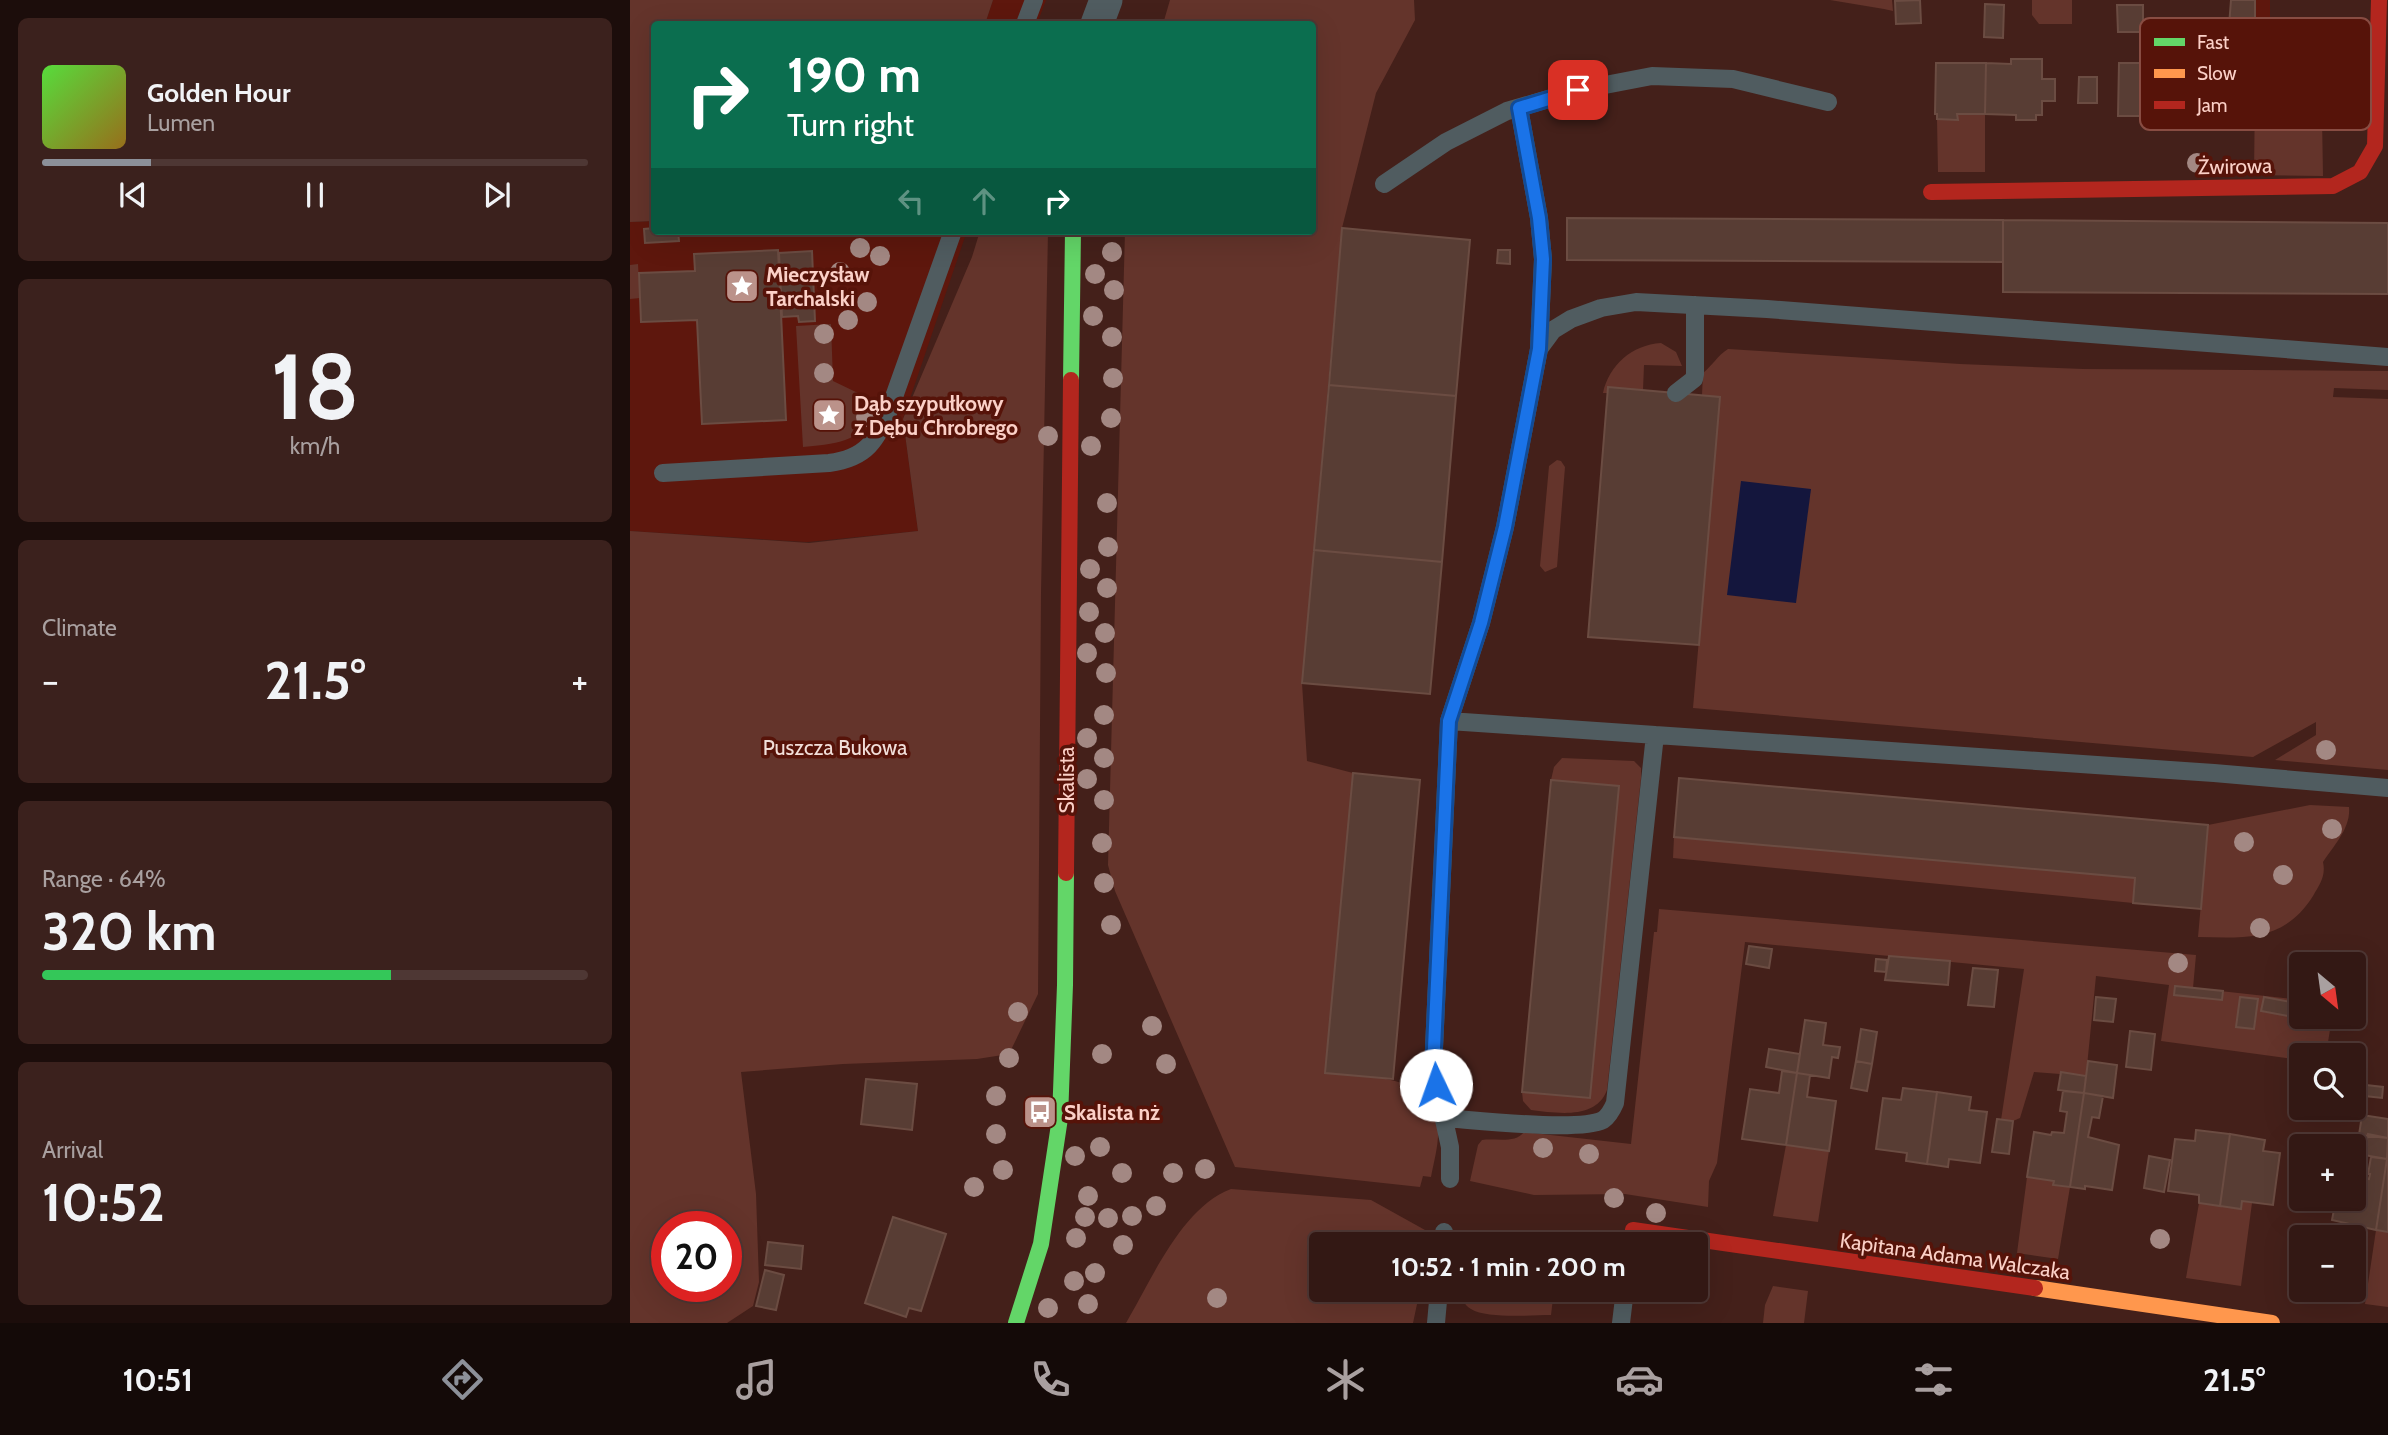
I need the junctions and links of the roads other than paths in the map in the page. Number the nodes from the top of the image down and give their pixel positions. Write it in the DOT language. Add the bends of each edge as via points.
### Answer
graph roads {
  1 [pos="1034,0"];
  2 [pos="1106,0"];
  3 [pos="2379,0"];
  4 [pos="1026,21"];
  5 [pos="1098,21"];
  6 [pos="1828,102"];
  7 [pos="1519,108"];
  8 [pos="1384,184"];
  9 [pos="1931,192"];
  10 [pos="952,235"];
  11 [pos="1073,235"];
  12 [pos="1695,305"];
  13 [pos="1539,349"];
  14 [pos="2388,357"];
  15 [pos="1676,393"];
  16 [pos="663,473"];
  17 [pos="1449,721"];
  18 [pos="1655,735"];
  19 [pos="2388,788"];
  20 [pos="1444,1118"];
  21 [pos="1450,1179"];
  22 [pos="1633,1230"];
  23 [pos="1438,1302"];
  24 [pos="1624,1302"];
  25 [pos="2219,1319"];
  26 [pos="1016,1323"];
  27 [pos="1436,1323"];
  28 [pos="1621,1323"];
  29 [pos="2272,1323"];
  1 -- 4 [label="lane"];
  2 -- 5 [label="street"];
  3 -- 9 [label="street, Żwirowa" via="2375,146 2365,168 2351,179 2333,186"];
  6 -- 7 [label="lane" via="1733,79 1652,76 1578,90"];
  7 -- 8 [label="lane" via="1446,142"];
  7 -- 13 [label="lane" via="1543,259"];
  10 -- 16 [label="lane" via="890,408 879,434 860,454 829,463"];
  11 -- 26 [label="street, Skalista" via="1060,1118 1041,1244"];
  12 -- 13 [label="lane" via="1636,302 1601,308 1553,330"];
  12 -- 14 [label="lane"];
  12 -- 15 [label="lane" via="1695,374"];
  13 -- 17 [label="lane" via="1505,527 1481,623"];
  17 -- 18 [label="lane"];
  17 -- 20 [label="lane" via="1433,1070"];
  18 -- 19 [label="lane"];
  18 -- 20 [label="lane" via="1612,1112 1596,1123 1570,1125"];
  20 -- 21 [label="lane"];
  22 -- 25 [label="street, Kapitana Adama Walczaka"];
  23 -- 27 [label="lane"];
  24 -- 28 [label="lane"];
  25 -- 29 [label="street, Kapitana Adama Walczaka"];
}
